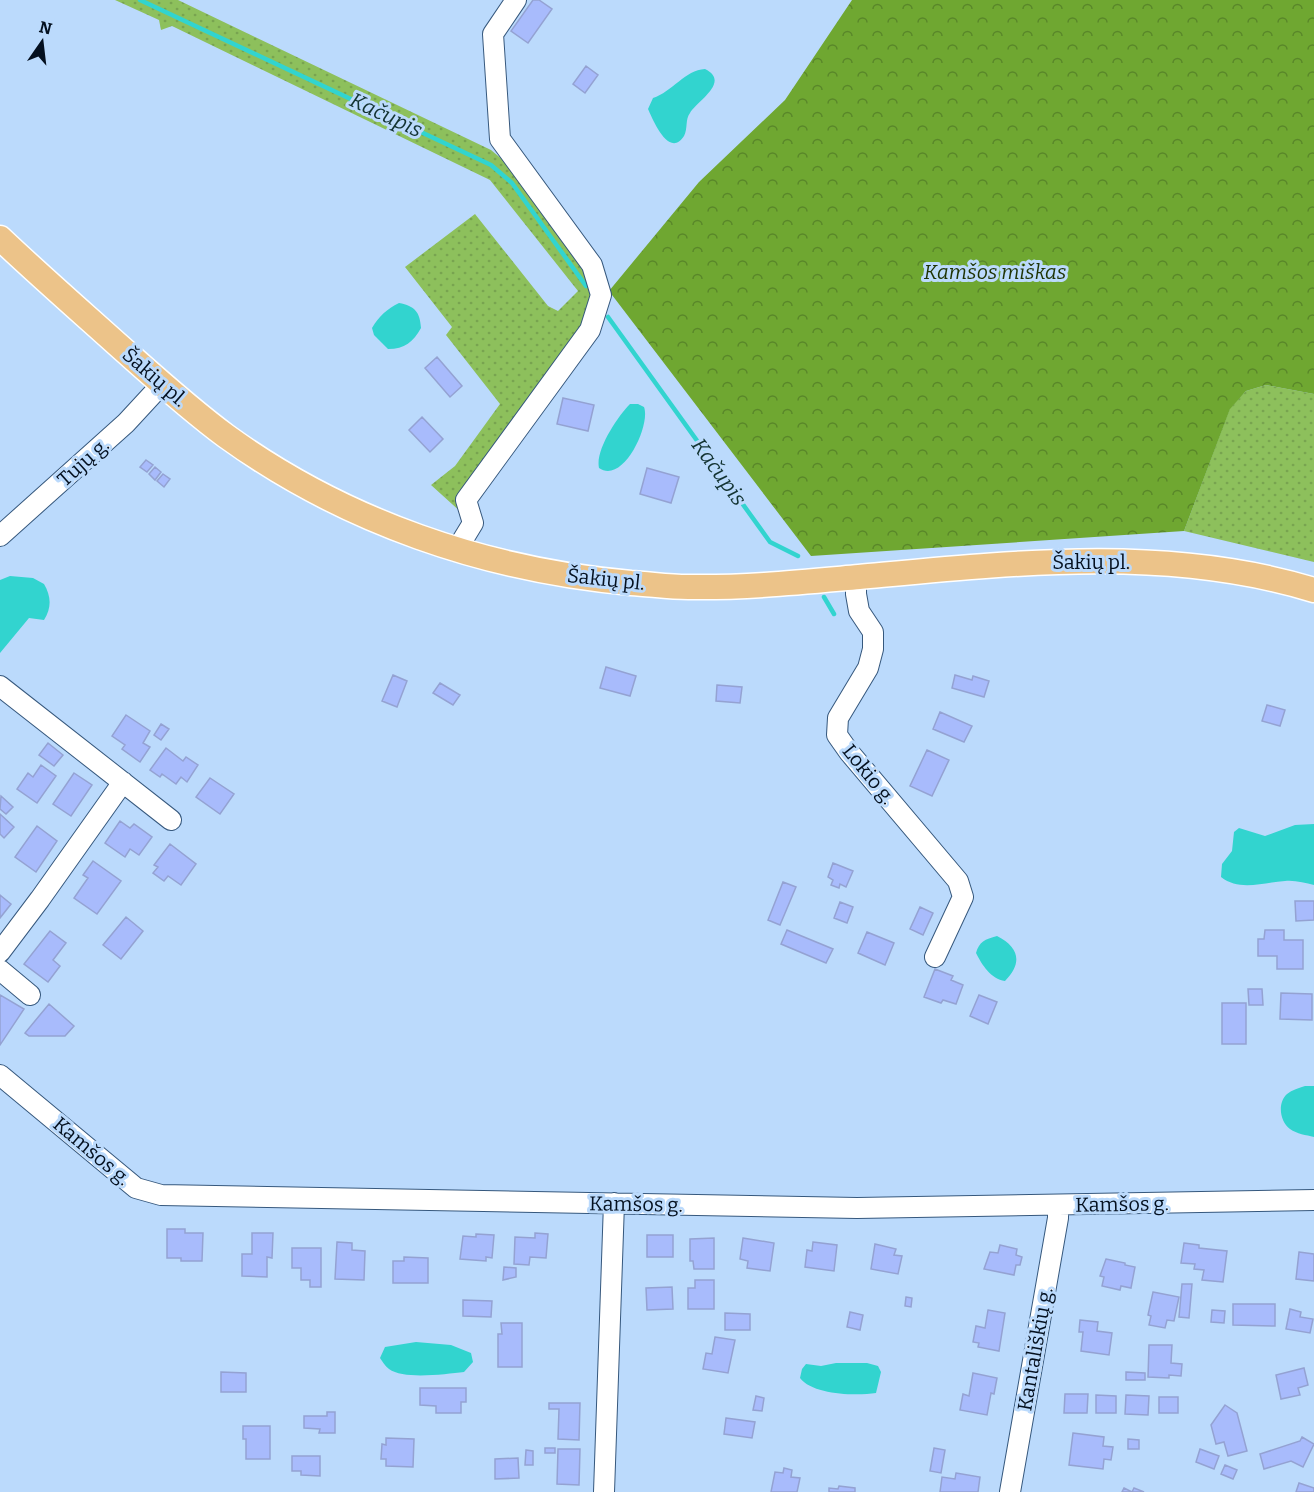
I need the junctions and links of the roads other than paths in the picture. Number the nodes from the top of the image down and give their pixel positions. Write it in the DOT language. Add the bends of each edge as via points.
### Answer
graph roads {
  1 [pos="516,0"];
  2 [pos="0,238"];
  3 [pos="162,384"];
  4 [pos="0,536"];
  5 [pos="456,551"];
  6 [pos="856,577"];
  7 [pos="1314,590"];
  8 [pos="0,686"];
  9 [pos="123,782"];
  10 [pos="171,820"];
  11 [pos="0,952"];
  12 [pos="935,957"];
  13 [pos="0,970"];
  14 [pos="30,995"];
  15 [pos="0,1075"];
  16 [pos="1314,1200"];
  17 [pos="614,1203"];
  18 [pos="1058,1205"];
  19 [pos="604,1492"];
  20 [pos="1010,1492"];
  1 -- 5 [label="street" via="493,34 500,139 592,265 601,295 590,330 466,500 473,523"];
  2 -- 3 [label="main road, Šakių pl."];
  3 -- 4 [label="street, Tujų g." via="126,423"];
  3 -- 5 [label="main road, Šakių pl." via="227,436 306,486 360,513"];
  5 -- 6 [label="main road, Šakių pl." via="544,572 686,587"];
  6 -- 7 [label="main road, Šakių pl." via="1105,561 1198,567"];
  6 -- 12 [label="street, Lokio g." via="859,611 873,632 873,649 868,669 838,718 837,735 958,881 963,897"];
  8 -- 9 [label="street"];
  9 -- 10 [label="street"];
  9 -- 11 [label="street"];
  13 -- 14 [label="street"];
  15 -- 17 [label="street, Kamšos g." via="136,1188 161,1195"];
  16 -- 18 [label="street, Kamšos g."];
  17 -- 18 [label="street, Kamšos g." via="857,1208"];
  17 -- 19 [label="street"];
  18 -- 20 [label="street, Kantališkių g."];
}
